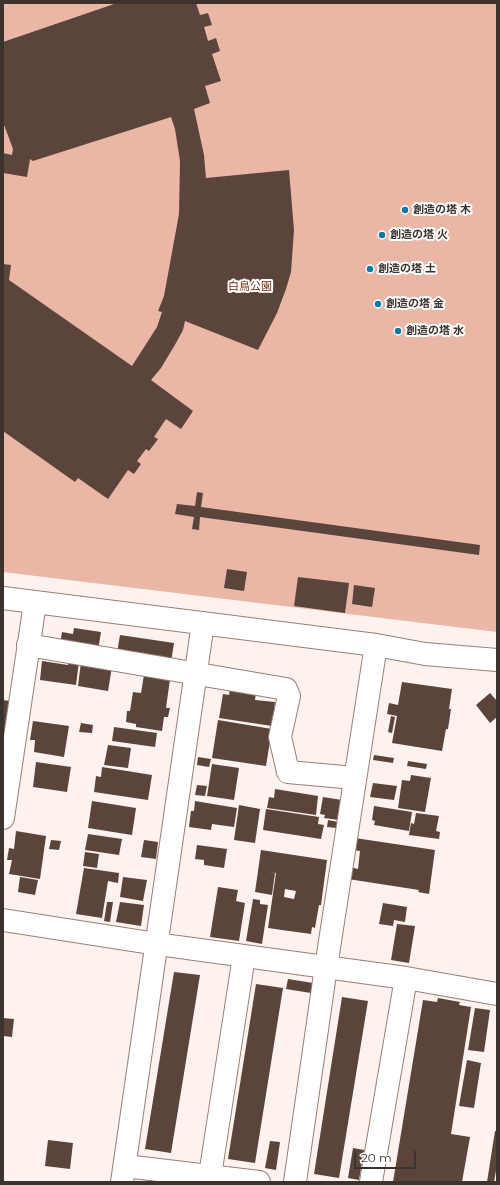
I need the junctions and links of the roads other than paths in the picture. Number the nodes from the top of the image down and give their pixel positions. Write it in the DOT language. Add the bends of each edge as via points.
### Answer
graph roads {
  1 [pos="3,598"];
  2 [pos="35,603"];
  3 [pos="203,622"];
  4 [pos="28,645"];
  5 [pos="376,645"];
  6 [pos="497,660"];
  7 [pos="196,674"];
  8 [pos="355,778"];
  9 [pos="3,818"];
  10 [pos="3,920"];
  11 [pos="157,944"];
  12 [pos="244,956"];
  13 [pos="326,967"];
  14 [pos="406,978"];
  15 [pos="497,994"];
  16 [pos="124,1174"];
  17 [pos="210,1178"];
  18 [pos="259,1182"];
  19 [pos="295,1182"];
  20 [pos="371,1182"];
  1 -- 2 [label="street"];
  2 -- 3 [label="street"];
  2 -- 4 [label="street"];
  3 -- 5 [label="street"];
  3 -- 7 [label="street"];
  4 -- 7 [label="street"];
  4 -- 9 [label="street"];
  5 -- 6 [label="street" via="425,654"];
  5 -- 8 [label="street"];
  7 -- 8 [label="street" via="286,689 289,696 280,737 288,772"];
  7 -- 11 [label="street"];
  8 -- 13 [label="street"];
  10 -- 11 [label="street"];
  11 -- 12 [label="street"];
  11 -- 16 [label="street"];
  12 -- 13 [label="street"];
  12 -- 17 [label="street"];
  13 -- 14 [label="street"];
  13 -- 19 [label="street"];
  14 -- 15 [label="street"];
  14 -- 20 [label="street"];
  16 -- 17 [label="street"];
  17 -- 18 [label="street"];
}
